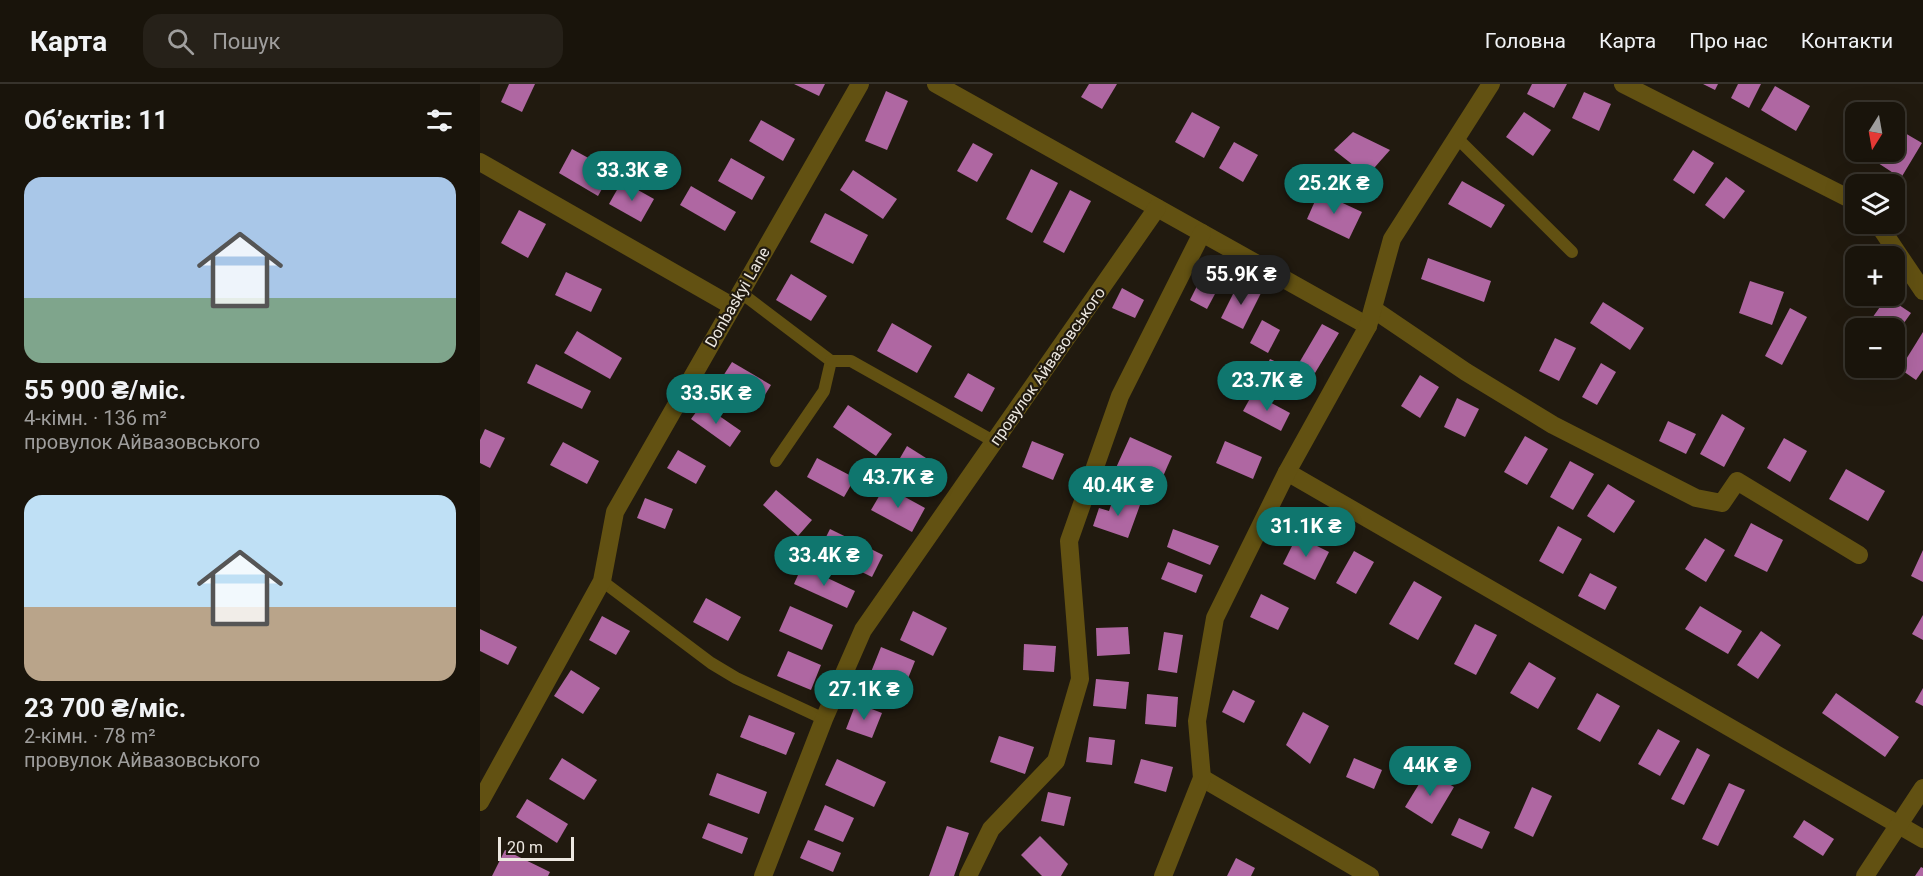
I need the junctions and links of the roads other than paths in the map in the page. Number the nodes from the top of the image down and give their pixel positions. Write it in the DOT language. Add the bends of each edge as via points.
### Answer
graph roads {
  1 [pos="860,84"];
  2 [pos="936,84"];
  3 [pos="1491,84"];
  4 [pos="1623,84"];
  5 [pos="1457,138"];
  6 [pos="480,162"];
  7 [pos="1845,196"];
  8 [pos="1157,208"];
  9 [pos="1203,234"];
  10 [pos="1885,234"];
  11 [pos="1572,252"];
  12 [pos="1923,291"];
  13 [pos="736,299"];
  14 [pos="1370,317"];
  15 [pos="831,361"];
  16 [pos="995,442"];
  17 [pos="776,461"];
  18 [pos="1287,472"];
  19 [pos="1859,555"];
  20 [pos="602,581"];
  21 [pos="824,719"];
  22 [pos="1202,778"];
  23 [pos="1923,788"];
  24 [pos="480,802"];
  25 [pos="1899,826"];
  26 [pos="1923,839"];
  27 [pos="763,876"];
  28 [pos="968,876"];
  29 [pos="1163,876"];
  30 [pos="1370,876"];
  31 [pos="1865,876"];
  1 -- 13 [label="street, Donbaskyi Lane"];
  2 -- 8 [label="street"];
  3 -- 5 [label="street"];
  4 -- 7 [label="street"];
  5 -- 11 [label="lane"];
  5 -- 14 [label="street" via="1392,239"];
  6 -- 13 [label="street"];
  8 -- 9 [label="street"];
  8 -- 16 [label="street, провулок Айвазовського"];
  9 -- 14 [label="street"];
  9 -- 28 [label="street" via="1120,396 1069,541 1080,679 1056,761 991,829"];
  10 -- 12 [label="street"];
  13 -- 15 [label="lane"];
  13 -- 20 [label="street, Donbaskyi Lane" via="615,512"];
  14 -- 18 [label="street"];
  14 -- 19 [label="street" via="1553,425 1696,498 1722,503 1737,481"];
  15 -- 16 [label="lane" via="851,362"];
  15 -- 17 [label="lane" via="824,391"];
  16 -- 21 [label="street, провулок Айвазовського" via="863,630"];
  18 -- 22 [label="street" via="1215,618 1197,721"];
  18 -- 25 [label="street"];
  20 -- 21 [label="lane" via="728,673"];
  20 -- 24 [label="street, Donbaskyi Lane"];
  21 -- 27 [label="street, провулок Айвазовського"];
  22 -- 29 [label="street"];
  22 -- 30 [label="street"];
  23 -- 25 [label="street"];
  25 -- 26 [label="street"];
  25 -- 31 [label="street"];
}
